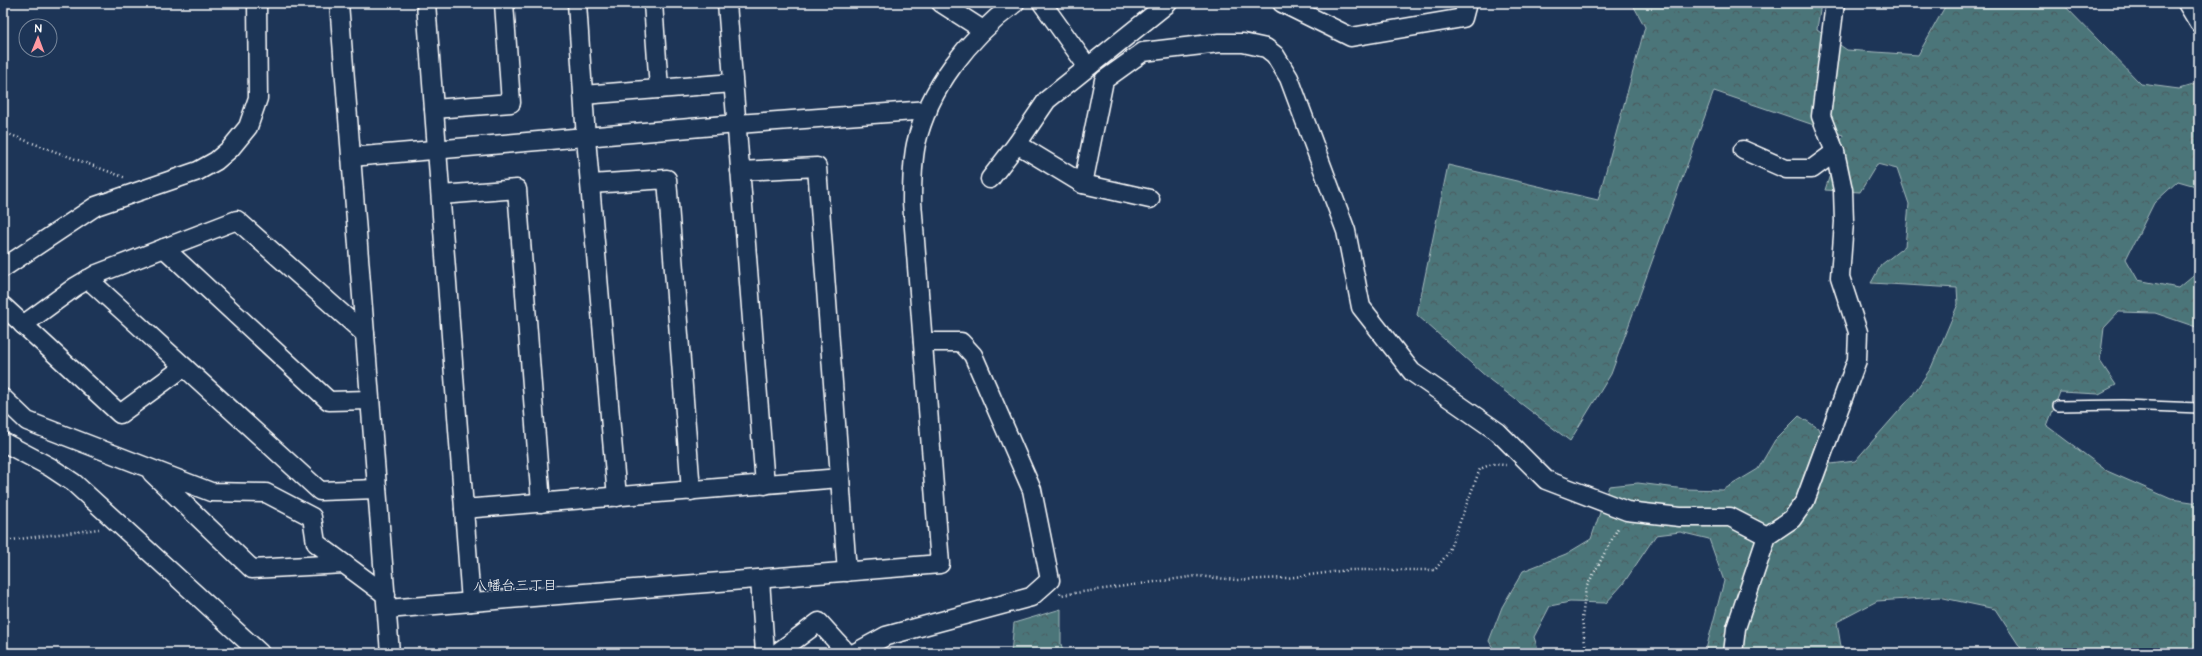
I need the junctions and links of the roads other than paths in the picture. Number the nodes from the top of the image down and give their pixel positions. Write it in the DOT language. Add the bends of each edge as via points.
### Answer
graph roads {
  1 [pos="257,3"];
  2 [pos="339,3"];
  3 [pos="426,3"];
  4 [pos="504,3"];
  5 [pos="577,3"];
  6 [pos="653,3"];
  7 [pos="727,3"];
  8 [pos="941,3"];
  9 [pos="1015,3"];
  10 [pos="1042,3"];
  11 [pos="1168,3"];
  12 [pos="1282,3"];
  13 [pos="1467,3"];
  14 [pos="1835,3"];
  15 [pos="2187,3"];
  16 [pos="1303,8"];
  17 [pos="2199,23"];
  18 [pos="983,30"];
  19 [pos="1087,66"];
  20 [pos="733,83"];
  21 [pos="659,89"];
  22 [pos="583,95"];
  23 [pos="434,109"];
  24 [pos="928,110"];
  25 [pos="737,124"];
  26 [pos="586,138"];
  27 [pos="1017,144"];
  28 [pos="437,150"];
  29 [pos="1743,150"];
  30 [pos="1835,152"];
  31 [pos="351,157"];
  32 [pos="740,171"];
  33 [pos="990,178"];
  34 [pos="591,184"];
  35 [pos="1083,184"];
  36 [pos="441,195"];
  37 [pos="1150,199"];
  38 [pos="164,248"];
  39 [pos="3,268"];
  40 [pos="88,279"];
  41 [pos="3,306"];
  42 [pos="23,325"];
  43 [pos="365,334"];
  44 [pos="923,342"];
  45 [pos="184,367"];
  46 [pos="3,398"];
  47 [pos="370,400"];
  48 [pos="2058,406"];
  49 [pos="2199,408"];
  50 [pos="3,442"];
  51 [pos="146,467"];
  52 [pos="840,478"];
  53 [pos="765,485"];
  54 [pos="377,488"];
  55 [pos="691,490"];
  56 [pos="617,497"];
  57 [pos="541,503"];
  58 [pos="464,509"];
  59 [pos="1767,536"];
  60 [pos="344,564"];
  61 [pos="847,572"];
  62 [pos="760,579"];
  63 [pos="386,602"];
  64 [pos="471,602"];
  65 [pos="260,653"];
  66 [pos="390,653"];
  67 [pos="765,653"];
  68 [pos="777,653"];
  69 [pos="846,653"];
  70 [pos="855,653"];
  71 [pos="1733,653"];
  1 -- 39 [label="street" via="258,92 254,113 238,140 216,161 198,171 96,206"];
  2 -- 31 [label="street"];
  3 -- 23 [label="street"];
  4 -- 23 [label="street" via="511,103"];
  5 -- 22 [label="street"];
  6 -- 21 [label="street"];
  7 -- 20 [label="street"];
  8 -- 18 [label="street"];
  9 -- 18 [label="street"];
  10 -- 19 [label="street"];
  11 -- 19 [label="street"];
  12 -- 16 [label="street"];
  13 -- 16 [label="street" via="1463,18 1351,37"];
  14 -- 30 [label="street" via="1821,116"];
  15 -- 17 [label="street"];
  18 -- 24 [label="street" via="969,42 938,88"];
  19 -- 27 [label="street" via="1047,100"];
  20 -- 21 [label="street"];
  20 -- 25 [label="street"];
  21 -- 22 [label="street"];
  22 -- 26 [label="street"];
  23 -- 28 [label="street"];
  24 -- 25 [label="street"];
  24 -- 44 [label="street" via="916,144 912,175"];
  25 -- 26 [label="street"];
  25 -- 32 [label="street"];
  26 -- 28 [label="street"];
  26 -- 34 [label="street"];
  27 -- 33 [label="street"];
  27 -- 35 [label="street"];
  28 -- 31 [label="street"];
  28 -- 36 [label="street"];
  29 -- 30 [label="street" via="1786,169 1812,169"];
  30 -- 59 [label="street" via="1843,190 1844,222 1840,277 1858,332 1857,360 1805,501 1792,519"];
  31 -- 43 [label="street"];
  32 -- 52 [label="street" via="817,167"];
  32 -- 53 [label="street"];
  34 -- 55 [label="street" via="667,179"];
  34 -- 56 [label="street"];
  35 -- 37 [label="street"];
  35 -- 59 [label="street" via="1104,80 1143,52 1219,43 1242,43 1266,48 1275,55 1289,78 1346,231 1361,307 1412,372 1498,432 1546,480 1626,511 1680,517 1730,518"];
  36 -- 57 [label="street" via="518,189"];
  36 -- 58 [label="street"];
  38 -- 40 [label="street"];
  38 -- 43 [label="street" via="237,220"];
  38 -- 47 [label="street" via="329,401"];
  40 -- 42 [label="street"];
  40 -- 45 [label="street"];
  41 -- 42 [label="street"];
  42 -- 45 [label="street" via="120,414"];
  43 -- 47 [label="street"];
  44 -- 61 [label="street" via="940,564"];
  44 -- 70 [label="street" via="961,342 973,355 1032,490 1050,580 1031,597 886,636"];
  45 -- 54 [label="street" via="320,491"];
  46 -- 51 [label="street" via="27,422"];
  47 -- 54 [label="street"];
  48 -- 49 [label="lane"];
  50 -- 65 [label="street" via="74,483"];
  51 -- 60 [label="street" via="211,492 266,493 312,517 316,543"];
  51 -- 60 [label="street" via="252,569"];
  52 -- 53 [label="street"];
  52 -- 61 [label="street"];
  53 -- 55 [label="street"];
  54 -- 63 [label="street"];
  55 -- 56 [label="street"];
  56 -- 57 [label="street"];
  57 -- 58 [label="street"];
  58 -- 64 [label="street"];
  59 -- 71 [label="street" via="1736,628"];
  60 -- 63 [label="street"];
  61 -- 62 [label="street"];
  62 -- 64 [label="street"];
  62 -- 67 [label="street"];
  63 -- 64 [label="street"];
  63 -- 66 [label="street"];
  68 -- 69 [label="street" via="819,622"];
}
